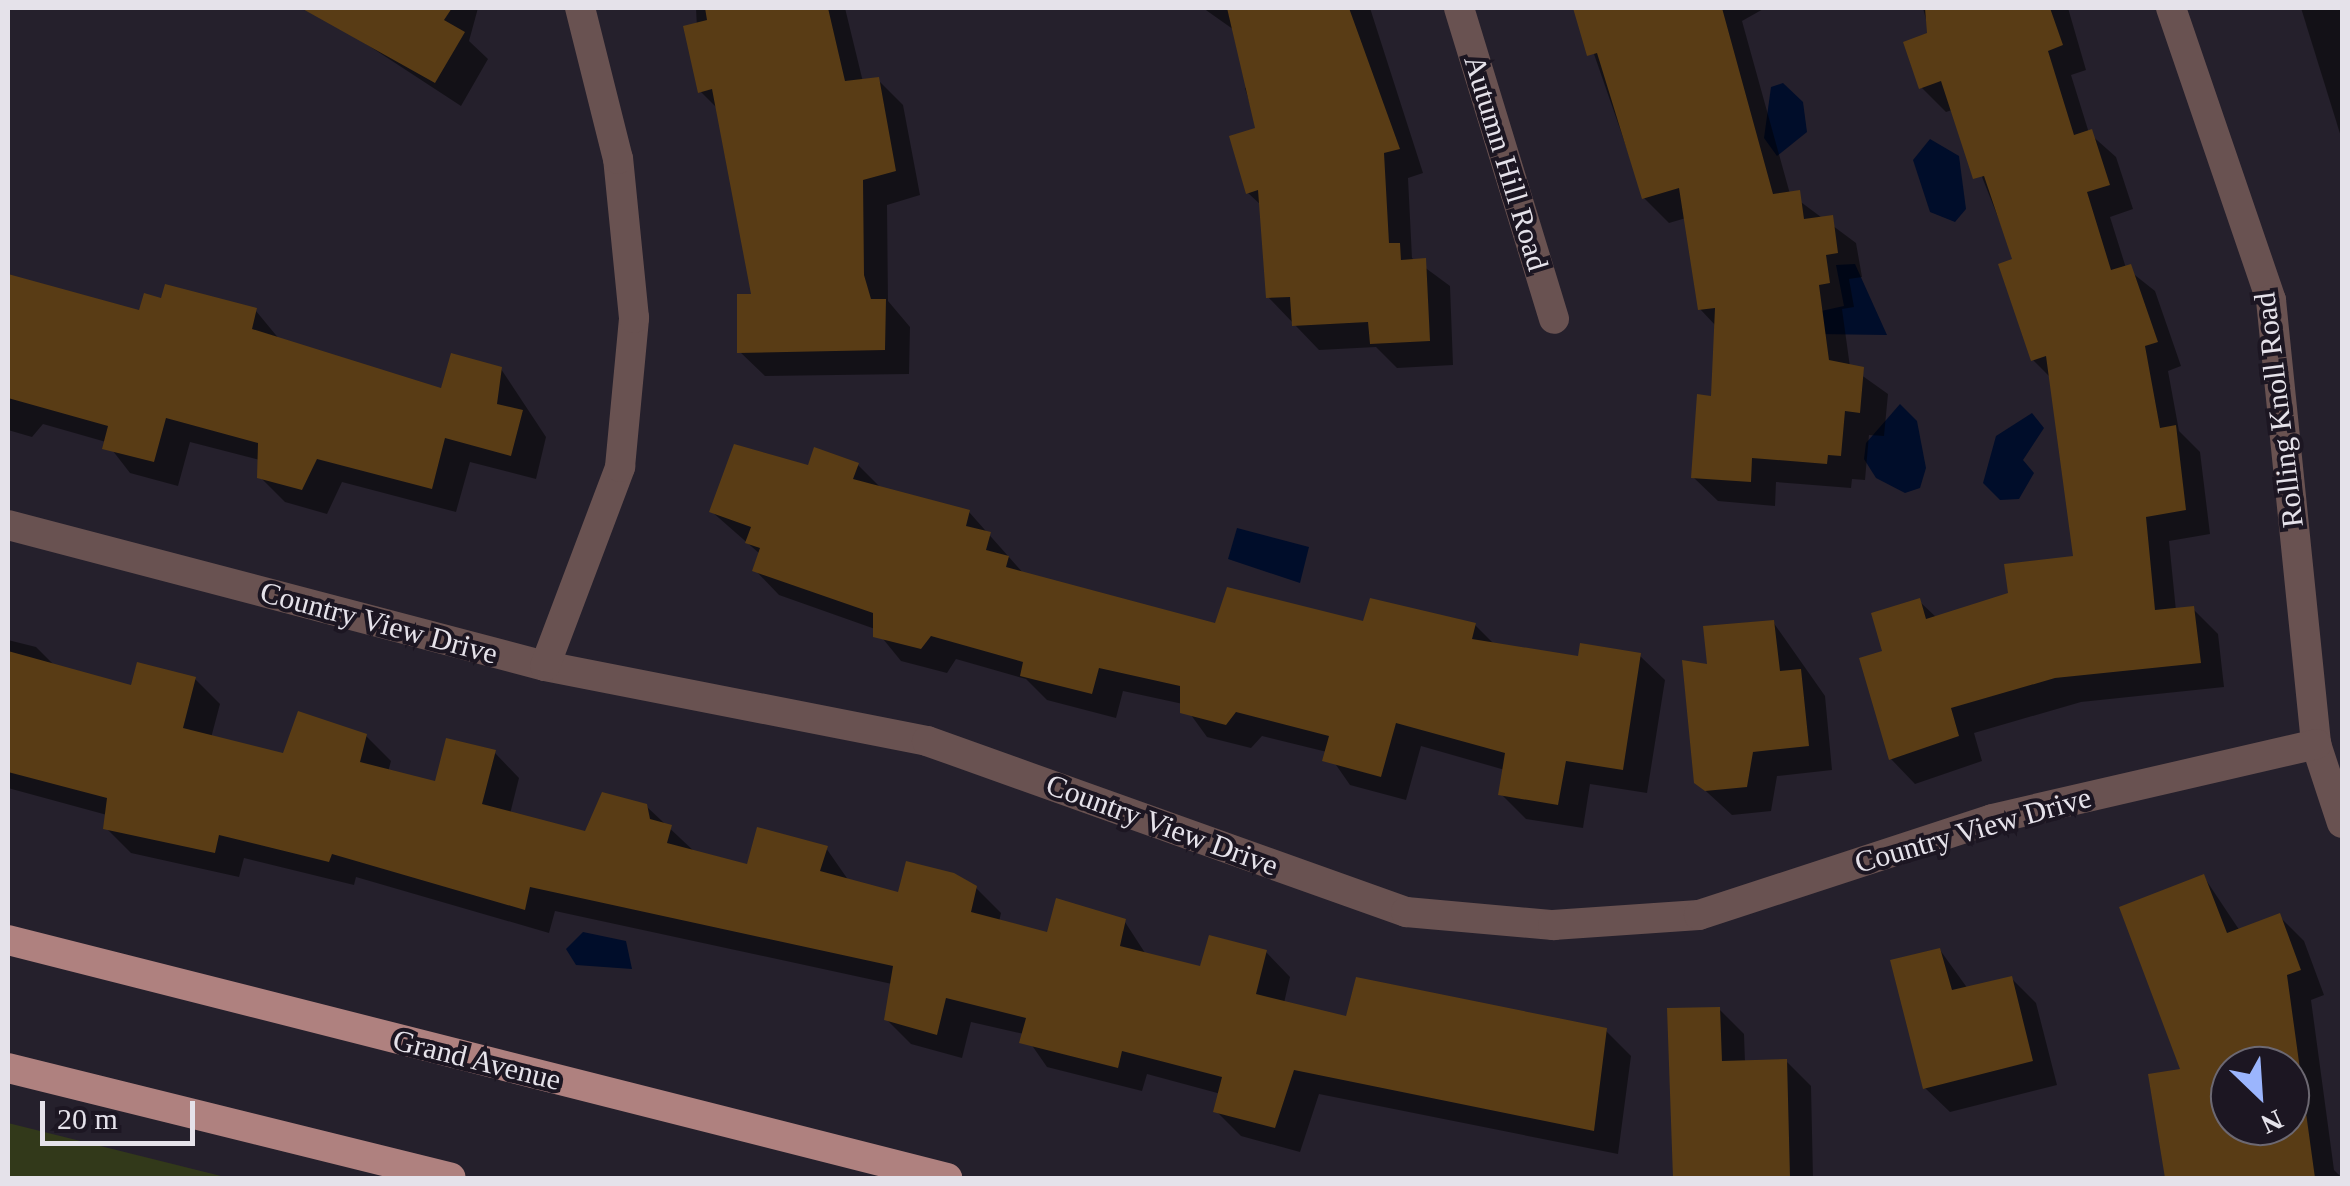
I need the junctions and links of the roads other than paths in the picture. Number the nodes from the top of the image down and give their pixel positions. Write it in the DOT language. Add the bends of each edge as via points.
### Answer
graph roads {
  1 [pos="580,8"];
  2 [pos="1459,8"];
  3 [pos="2171,8"];
  4 [pos="1554,320"];
  5 [pos="8,524"];
  6 [pos="545,666"];
  7 [pos="2316,744"];
  8 [pos="2342,823"];
  9 [pos="8,940"];
  10 [pos="8,1068"];
  11 [pos="451,1178"];
  12 [pos="947,1178"];
  1 -- 6 [label="street" via="618,159 634,318 620,467"];
  2 -- 4 [label="street, Autumn Hill Road"];
  3 -- 7 [label="street, Rolling Knoll Road" via="2271,300"];
  5 -- 6 [label="street, Country View Drive"];
  6 -- 7 [label="street, Country View Drive" via="927,741 1406,912 1553,925 1699,915 1992,818"];
  7 -- 8 [label="street, Rolling Knoll Road"];
  9 -- 12 [label="main road, Grand Avenue"];
  10 -- 11 [label="main road"];
}
